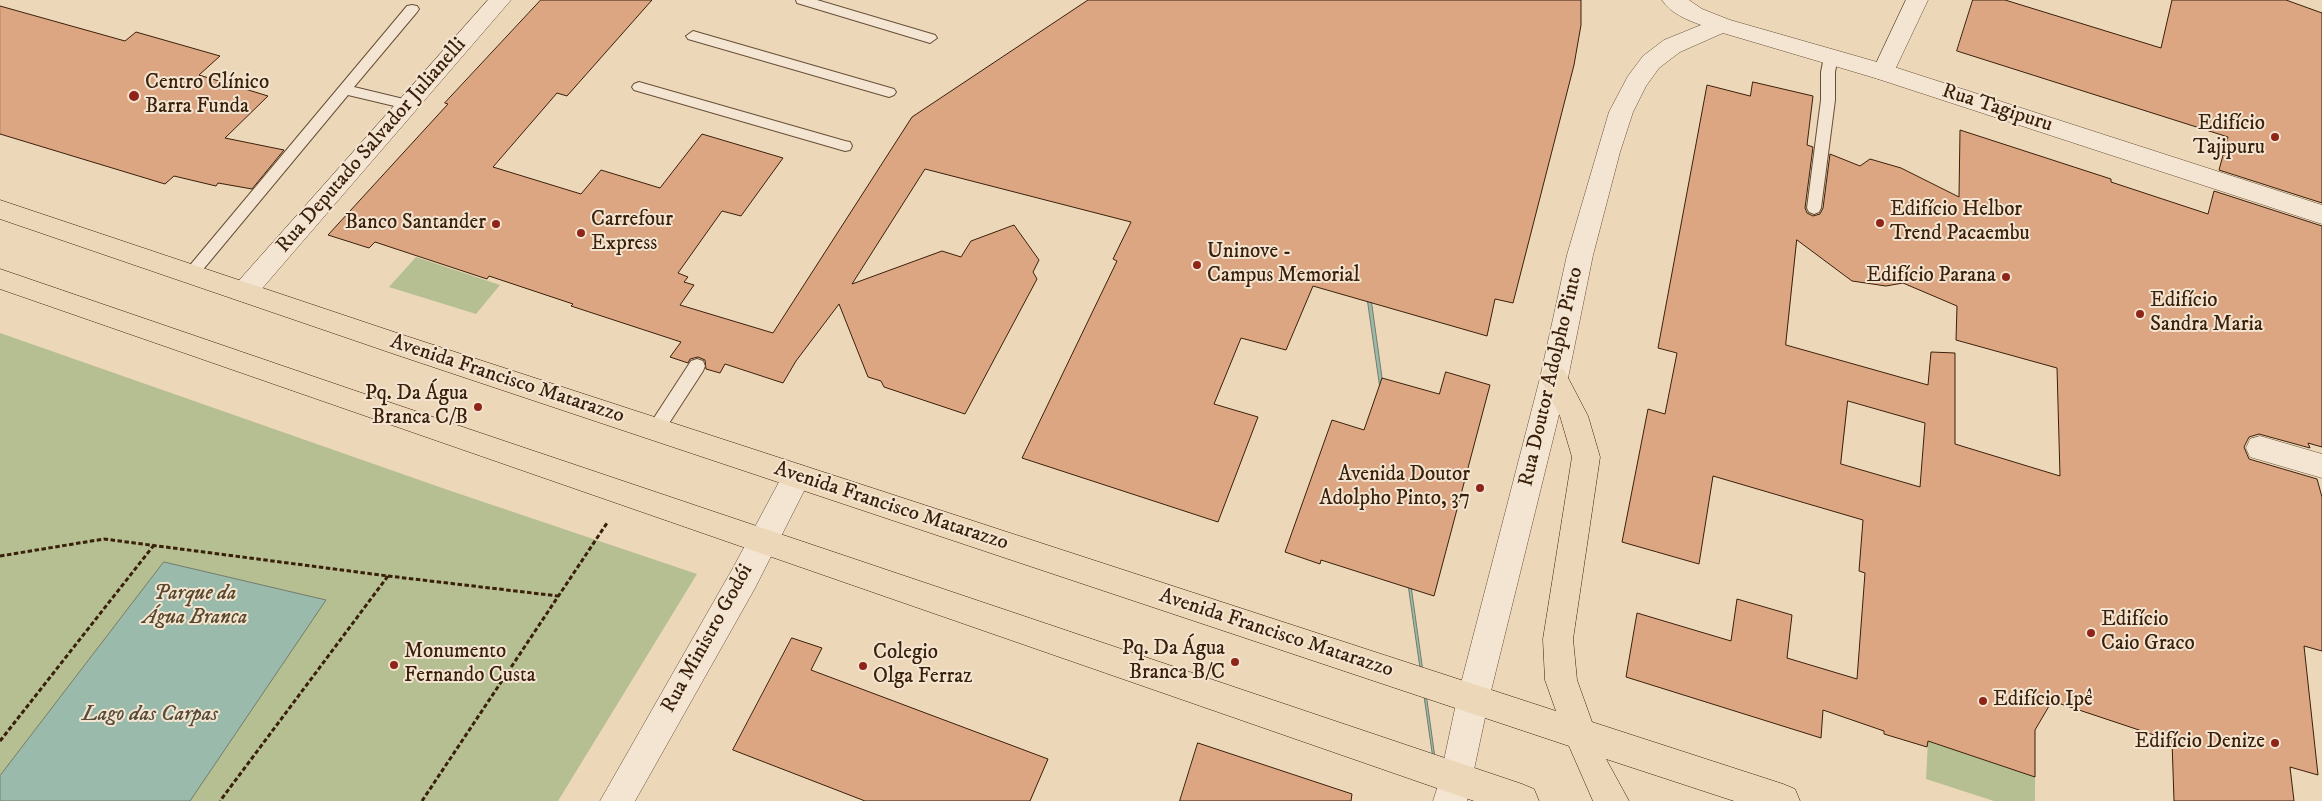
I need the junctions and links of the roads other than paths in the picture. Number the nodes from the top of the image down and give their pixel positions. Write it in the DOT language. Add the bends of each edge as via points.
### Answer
graph roads {
  1 [pos="500,0"];
  2 [pos="802,0"];
  3 [pos="1674,0"];
  4 [pos="1918,0"];
  5 [pos="413,3"];
  6 [pos="1722,25"];
  7 [pos="693,36"];
  8 [pos="930,38"];
  9 [pos="1831,57"];
  10 [pos="1883,72"];
  11 [pos="639,87"];
  12 [pos="345,90"];
  13 [pos="889,92"];
  14 [pos="407,104"];
  15 [pos="845,146"];
  16 [pos="1814,208"];
  17 [pos="0,209"];
  18 [pos="2322,215"];
  19 [pos="191,274"];
  20 [pos="0,279"];
  21 [pos="244,292"];
  22 [pos="698,366"];
  23 [pos="1554,378"];
  24 [pos="656,429"];
  25 [pos="2260,448"];
  26 [pos="2322,466"];
  27 [pos="797,476"];
  28 [pos="762,542"];
  29 [pos="1473,699"];
  30 [pos="1580,734"];
  31 [pos="1453,790"];
  32 [pos="617,801"];
  33 [pos="1522,801"];
  34 [pos="1612,801"];
  35 [pos="1784,801"];
  1 -- 14 [label="street, Rua Deputado Salvador Julianelli"];
  2 -- 8 [label="lane"];
  3 -- 6 [label="street, Rua Tagipuru" via="1694,14"];
  4 -- 10 [label="street"];
  5 -- 12 [label="lane"];
  6 -- 9 [label="street, Rua Tagipuru"];
  6 -- 23 [label="street, Rua Doutor Adolpho Pinto" via="1696,34 1665,51 1650,62 1636,82 1608,152 1580,255"];
  7 -- 13 [label="lane"];
  9 -- 10 [label="street, Rua Tagipuru"];
  9 -- 16 [label="lane"];
  10 -- 18 [label="street, Rua Tagipuru"];
  11 -- 15 [label="lane"];
  12 -- 14 [label="lane"];
  12 -- 19 [label="lane"];
  14 -- 21 [label="street, Rua Deputado Salvador Julianelli"];
  17 -- 19 [label="main road, Avenida Francisco Matarazzo"];
  19 -- 21 [label="main road, Avenida Francisco Matarazzo"];
  20 -- 28 [label="main road"];
  21 -- 24 [label="main road, Avenida Francisco Matarazzo"];
  22 -- 24 [label="lane"];
  23 -- 29 [label="street, Rua Doutor Adolpho Pinto"];
  23 -- 30 [label="main road" via="1582,432 1586,457 1558,638 1561,680"];
  24 -- 27 [label="main road, Avenida Francisco Matarazzo"];
  25 -- 26 [label="street"];
  27 -- 28 [label="street, Rua Ministro Godói"];
  27 -- 29 [label="main road, Avenida Francisco Matarazzo"];
  28 -- 31 [label="main road"];
  28 -- 32 [label="street, Rua Ministro Godói"];
  29 -- 30 [label="main road, Avenida Francisco Matarazzo"];
  29 -- 31 [label="street, Rua Doutor Adolpho Pinto"];
  30 -- 34 [label="main road" via="1598,778"];
  30 -- 35 [label="main road, Avenida Francisco Matarazzo"];
  31 -- 33 [label="main road"];
}
